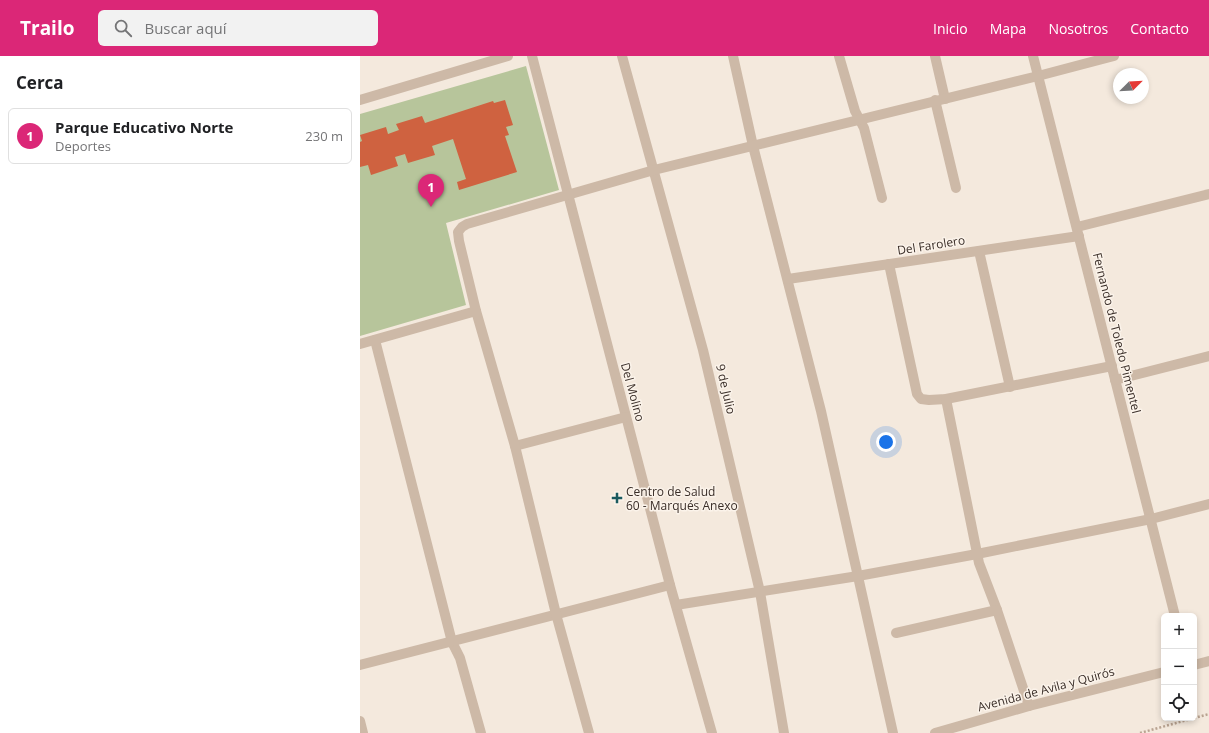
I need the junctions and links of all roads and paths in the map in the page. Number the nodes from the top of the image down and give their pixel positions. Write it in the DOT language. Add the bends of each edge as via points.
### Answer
graph roads {
  1 [pos="508,56"];
  2 [pos="532,56"];
  3 [pos="622,56"];
  4 [pos="732,56"];
  5 [pos="935,56"];
  6 [pos="1033,56"];
  7 [pos="1114,56"];
  8 [pos="839,58"];
  9 [pos="1038,76"];
  10 [pos="360,100"];
  11 [pos="940,100"];
  12 [pos="858,119"];
  13 [pos="753,146"];
  14 [pos="654,170"];
  15 [pos="956,188"];
  16 [pos="1209,194"];
  17 [pos="568,195"];
  18 [pos="882,198"];
  19 [pos="1078,231"];
  20 [pos="979,251"];
  21 [pos="889,264"];
  22 [pos="788,280"];
  23 [pos="476,311"];
  24 [pos="375,340"];
  25 [pos="360,344"];
  26 [pos="1209,356"];
  27 [pos="1112,366"];
  28 [pos="1115,380"];
  29 [pos="1010,387"];
  30 [pos="946,399"];
  31 [pos="626,417"];
  32 [pos="515,446"];
  33 [pos="1209,504"];
  34 [pos="1151,519"];
  35 [pos="977,554"];
  36 [pos="858,576"];
  37 [pos="670,585"];
  38 [pos="760,592"];
  39 [pos="676,605"];
  40 [pos="997,610"];
  41 [pos="1174,613"];
  42 [pos="556,614"];
  43 [pos="896,633"];
  44 [pos="452,642"];
  45 [pos="1209,661"];
  46 [pos="1197,664"];
  47 [pos="360,665"];
  48 [pos="1161,673"];
  49 [pos="1029,706"];
  50 [pos="1209,714"];
  51 [pos="360,721"];
  52 [pos="363,733"];
  53 [pos="481,733"];
  54 [pos="590,733"];
  55 [pos="712,733"];
  56 [pos="784,733"];
  57 [pos="893,733"];
  58 [pos="935,733"];
  59 [pos="1140,733"];
  1 -- 10 [label="street"];
  2 -- 17 [label="street, Del Molino"];
  3 -- 14 [label="street, 9 de Julio"];
  4 -- 13 [label="street"];
  5 -- 11 [label="street"];
  6 -- 9 [label="street, Fernando de Toledo Pimentel"];
  7 -- 9 [label="street"];
  8 -- 12 [label="street"];
  9 -- 11 [label="street"];
  9 -- 19 [label="street, Fernando de Toledo Pimentel"];
  11 -- 12 [label="street"];
  11 -- 15 [label="street"];
  12 -- 13 [label="street"];
  12 -- 18 [label="street" via="864,128"];
  13 -- 14 [label="street"];
  13 -- 22 [label="street"];
  14 -- 17 [label="street"];
  14 -- 38 [label="street, 9 de Julio" via="703,350"];
  16 -- 19 [label="street, Del Farolero"];
  17 -- 23 [label="street" via="467,224 458,232"];
  17 -- 31 [label="street, Del Molino"];
  19 -- 20 [label="street, Del Farolero"];
  19 -- 27 [label="street, Fernando de Toledo Pimentel"];
  20 -- 21 [label="street, Del Farolero"];
  20 -- 29 [label="street"];
  21 -- 22 [label="street, Del Farolero"];
  21 -- 30 [label="street" via="917,394 921,399"];
  22 -- 36 [label="street"];
  23 -- 24 [label="street"];
  23 -- 32 [label="street"];
  24 -- 25 [label="street"];
  24 -- 44 [label="street"];
  26 -- 28 [label="street"];
  27 -- 28 [label="street, Fernando de Toledo Pimentel"];
  27 -- 29 [label="street"];
  28 -- 34 [label="street, Fernando de Toledo Pimentel"];
  29 -- 30 [label="street"];
  30 -- 35 [label="street"];
  31 -- 32 [label="street"];
  31 -- 37 [label="street, Del Molino"];
  32 -- 42 [label="street"];
  33 -- 34 [label="street"];
  34 -- 35 [label="street"];
  34 -- 41 [label="street, Fernando de Toledo Pimentel"];
  35 -- 36 [label="street"];
  35 -- 40 [label="street"];
  36 -- 38 [label="street"];
  36 -- 57 [label="street"];
  37 -- 39 [label="street, Del Molino"];
  37 -- 42 [label="street"];
  38 -- 39 [label="street"];
  38 -- 56 [label="street, 9 de Julio"];
  39 -- 55 [label="street, Del Molino"];
  40 -- 43 [label="street"];
  40 -- 49 [label="street"];
  42 -- 44 [label="street"];
  42 -- 54 [label="street"];
  44 -- 47 [label="street"];
  44 -- 53 [label="street" via="460,658"];
  45 -- 46 [label="street"];
  48 -- 49 [label="street, Avenida de Avila y Quirós"];
  49 -- 58 [label="street, Avenida de Avila y Quirós"];
  50 -- 59 [label="path"];
  51 -- 52 [label="street"];
}
